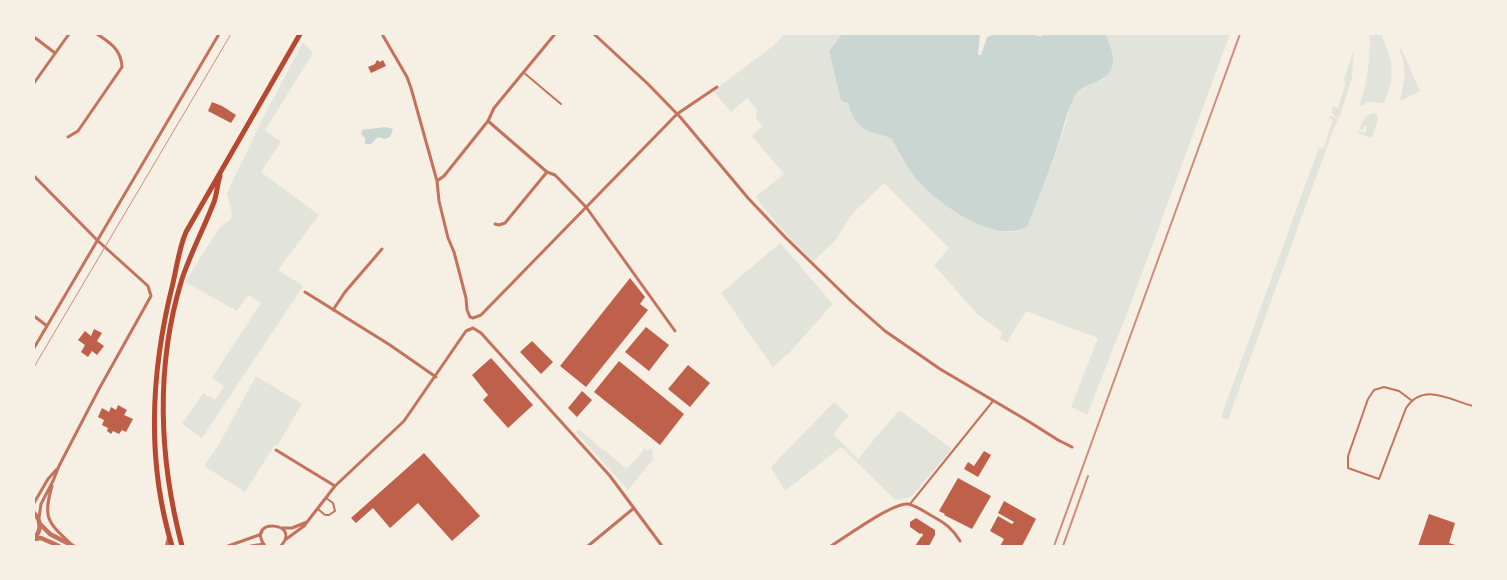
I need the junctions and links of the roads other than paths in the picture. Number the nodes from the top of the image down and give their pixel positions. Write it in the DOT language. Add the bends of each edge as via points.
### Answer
graph roads {
  1 [pos="69,34"];
  2 [pos="97,34"];
  3 [pos="219,34"];
  4 [pos="300,34"];
  5 [pos="382,34"];
  6 [pos="555,34"];
  7 [pos="594,34"];
  8 [pos="34,37"];
  9 [pos="55,53"];
  10 [pos="523,72"];
  11 [pos="34,82"];
  12 [pos="716,87"];
  13 [pos="561,104"];
  14 [pos="676,114"];
  15 [pos="488,122"];
  16 [pos="68,137"];
  17 [pos="222,171"];
  18 [pos="547,172"];
  19 [pos="34,176"];
  20 [pos="436,182"];
  21 [pos="586,207"];
  22 [pos="494,224"];
  23 [pos="97,240"];
  24 [pos="382,249"];
  25 [pos="305,292"];
  26 [pos="333,310"];
  27 [pos="34,316"];
  28 [pos="47,326"];
  29 [pos="675,331"];
  30 [pos="34,348"];
  31 [pos="436,377"];
  32 [pos="994,400"];
  33 [pos="1411,400"];
  34 [pos="1473,406"];
  35 [pos="1072,447"];
  36 [pos="276,450"];
  37 [pos="59,466"];
  38 [pos="54,481"];
  39 [pos="334,486"];
  40 [pos="326,498"];
  41 [pos="34,503"];
  42 [pos="910,504"];
  43 [pos="634,508"];
  44 [pos="318,509"];
  45 [pos="34,513"];
  46 [pos="39,522"];
  47 [pos="307,522"];
  48 [pos="281,528"];
  49 [pos="262,532"];
  50 [pos="169,538"];
  51 [pos="34,539"];
  52 [pos="285,540"];
  53 [pos="960,541"];
  54 [pos="264,545"];
  55 [pos="59,546"];
  56 [pos="74,546"];
  57 [pos="167,546"];
  58 [pos="172,546"];
  59 [pos="182,546"];
  60 [pos="228,546"];
  61 [pos="251,546"];
  62 [pos="282,546"];
  63 [pos="588,546"];
  64 [pos="662,546"];
  65 [pos="831,546"];
  1 -- 9 [label="street"];
  2 -- 16 [label="street" via="117,49 122,67 78,131"];
  3 -- 23 [label="street"];
  4 -- 17 [label="main road"];
  5 -- 20 [label="street" via="407,77"];
  6 -- 10 [label="street"];
  7 -- 14 [label="street" via="644,79"];
  8 -- 9 [label="street"];
  9 -- 11 [label="street"];
  10 -- 13 [label="lane"];
  10 -- 15 [label="street" via="494,108"];
  12 -- 14 [label="street"];
  14 -- 21 [label="street"];
  14 -- 32 [label="street" via="748,198 851,301 913,351"];
  15 -- 18 [label="street"];
  15 -- 20 [label="street"];
  17 -- 50 [label="main road" via="183,240 161,331 155,378 154,446"];
  17 -- 59 [label="main road" via="214,203 182,279 165,362 166,465"];
  18 -- 21 [label="street" via="555,175"];
  18 -- 22 [label="street" via="505,223"];
  19 -- 23 [label="street"];
  20 -- 21 [label="street" via="470,317 481,315"];
  21 -- 29 [label="street"];
  23 -- 28 [label="street"];
  23 -- 37 [label="street" via="148,286 151,296"];
  24 -- 26 [label="street"];
  25 -- 26 [label="street"];
  26 -- 31 [label="street"];
  27 -- 28 [label="street"];
  28 -- 30 [label="street"];
  31 -- 39 [label="street" via="399,427"];
  31 -- 43 [label="street" via="469,329 475,329 610,476"];
  32 -- 35 [label="street"];
  32 -- 42 [label="lane"];
  33 -- 33 [label="lane" via="1380,480 1348,468 1348,456 1374,390 1384,386"];
  33 -- 34 [label="lane" via="1434,394"];
  36 -- 39 [label="street"];
  37 -- 38 [label="street"];
  37 -- 41 [label="street"];
  38 -- 46 [label="street" via="41,504"];
  38 -- 56 [label="street" via="47,502 48,518 54,529"];
  39 -- 40 [label="street"];
  40 -- 44 [label="street"];
  40 -- 44 [label="lane" via="335,511 325,515"];
  42 -- 53 [label="street" via="948,525"];
  42 -- 65 [label="street" via="898,505"];
  43 -- 63 [label="street"];
  43 -- 64 [label="street"];
  44 -- 47 [label="street"];
  45 -- 46 [label="street"];
  46 -- 51 [label="street"];
  46 -- 56 [label="street" via="50,534"];
  47 -- 48 [label="street"];
  47 -- 52 [label="street"];
  48 -- 49 [label="street" via="272,525"];
  48 -- 52 [label="street"];
  49 -- 54 [label="street"];
  49 -- 60 [label="street"];
  50 -- 57 [label="street"];
  50 -- 58 [label="main road"];
  51 -- 55 [label="street"];
  52 -- 62 [label="street"];
  54 -- 61 [label="street"];
}
